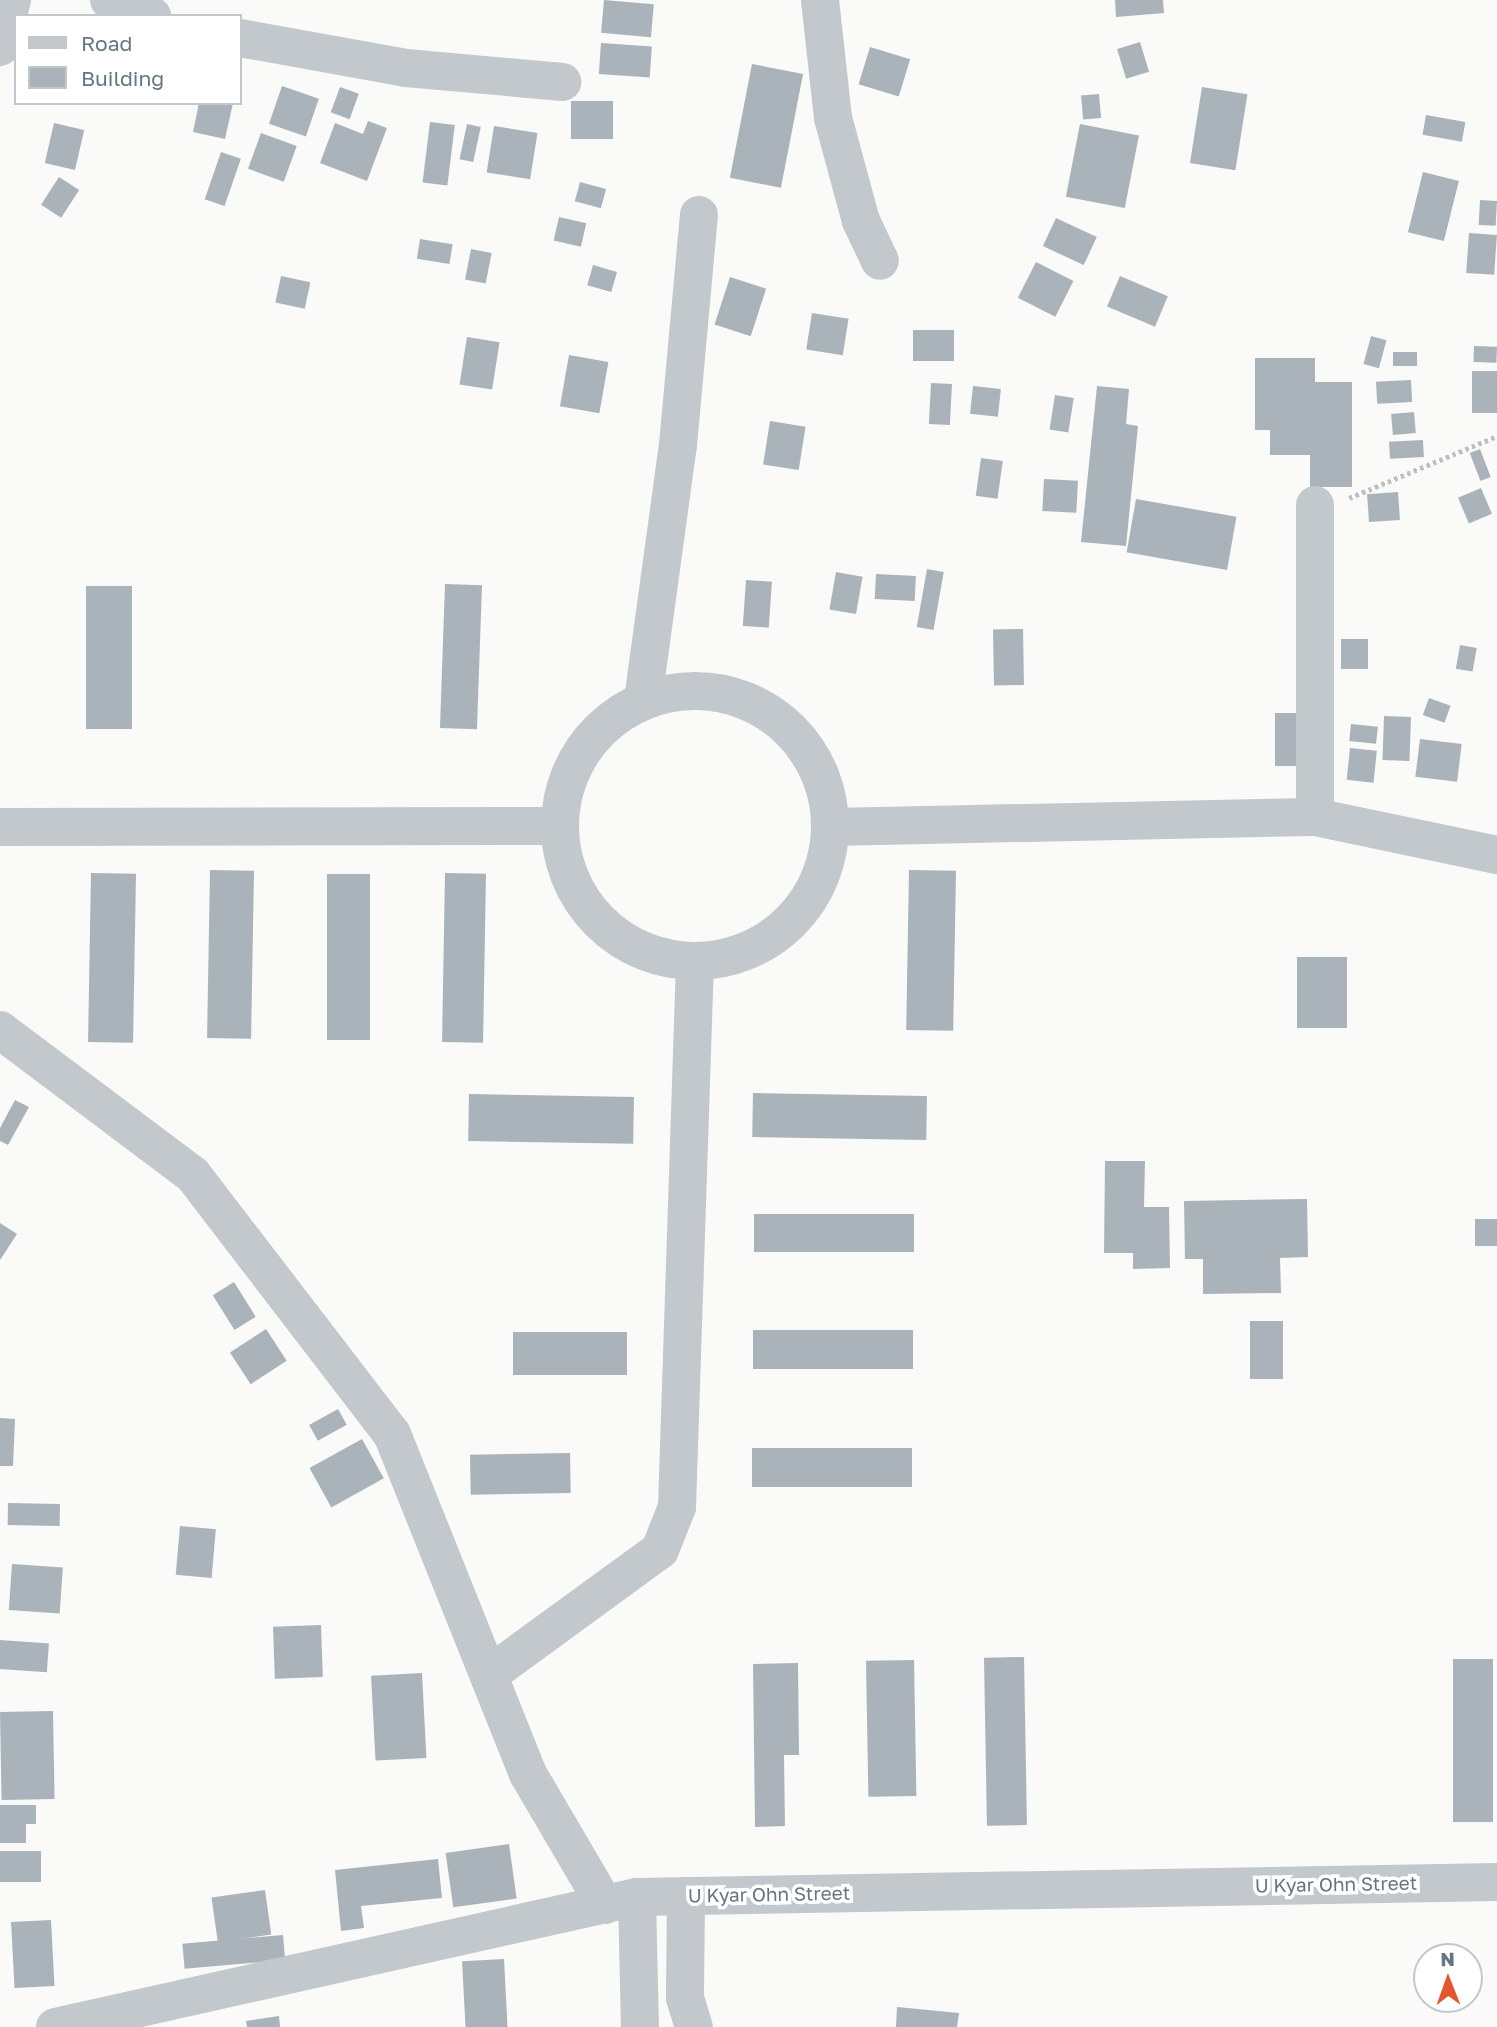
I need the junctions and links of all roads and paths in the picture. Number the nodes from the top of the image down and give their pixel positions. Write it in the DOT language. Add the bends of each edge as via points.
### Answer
graph roads {
  1 [pos="12,0"];
  2 [pos="109,0"];
  3 [pos="820,0"];
  4 [pos="147,14"];
  5 [pos="242,38"];
  6 [pos="0,47"];
  7 [pos="562,82"];
  8 [pos="699,215"];
  9 [pos="880,261"];
  10 [pos="1497,436"];
  11 [pos="1315,505"];
  12 [pos="643,700"];
  13 [pos="1315,817"];
  14 [pos="558,826"];
  15 [pos="0,827"];
  16 [pos="832,827"];
  17 [pos="1497,855"];
  18 [pos="695,962"];
  19 [pos="0,1030"];
  20 [pos="490,1674"];
  21 [pos="1497,1882"];
  22 [pos="686,1896"];
  23 [pos="621,1901"];
  24 [pos="55,2027"];
  25 [pos="640,2027"];
  26 [pos="694,2027"];
  1 -- 6 [label="street"];
  2 -- 4 [label="street"];
  3 -- 9 [label="street" via="833,117 861,221"];
  5 -- 7 [label="street" via="406,68"];
  8 -- 12 [label="street" via="678,445"];
  10 -- 11 [label="path" via="1354,496"];
  11 -- 13 [label="street"];
  12 -- 14 [label="street" via="598,730 569,774"];
  12 -- 16 [label="street" via="695,690 759,708 792,730 822,775"];
  13 -- 16 [label="street"];
  13 -- 17 [label="street"];
  14 -- 15 [label="street"];
  14 -- 18 [label="street" via="568,878 598,922 643,952"];
  16 -- 18 [label="street" via="821,879 792,923 747,952"];
  18 -- 20 [label="street" via="677,1507 660,1550"];
  19 -- 20 [label="street" via="193,1175 392,1434"];
  20 -- 23 [label="street" via="528,1774"];
  21 -- 22 [label="street, U Kyar Ohn Street"];
  22 -- 23 [label="street, U Kyar Ohn Street"];
  22 -- 26 [label="street" via="685,1998"];
  23 -- 24 [label="street, U Kyar Ohn Street"];
  23 -- 25 [label="street"];
}
